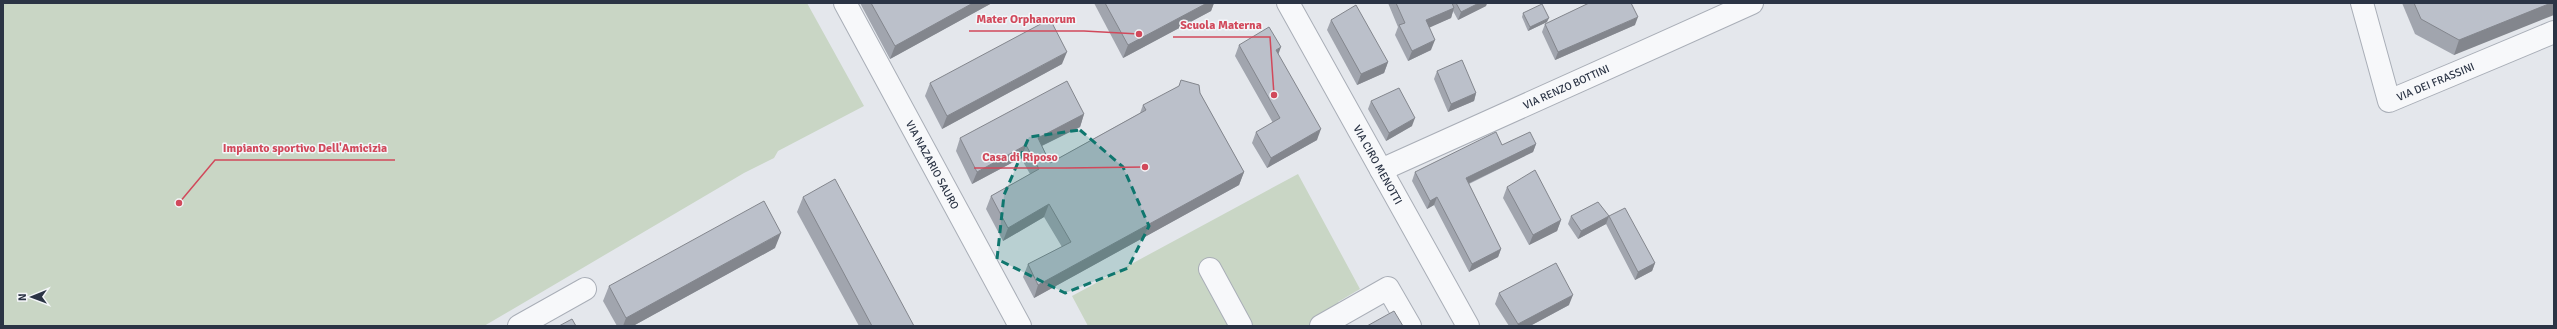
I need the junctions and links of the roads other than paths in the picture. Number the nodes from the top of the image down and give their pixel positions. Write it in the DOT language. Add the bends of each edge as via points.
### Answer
graph roads {
  1 [pos="845,3"];
  2 [pos="1288,3"];
  3 [pos="1752,3"];
  4 [pos="2362,3"];
  5 [pos="2554,32"];
  6 [pos="1381,170"];
  7 [pos="1210,269"];
  8 [pos="585,289"];
  9 [pos="520,326"];
  10 [pos="1020,326"];
  11 [pos="1240,326"];
  12 [pos="1321,326"];
  13 [pos="1410,326"];
  14 [pos="1468,326"];
  1 -- 10 [label="street, VIA NAZARIO SAURO"];
  2 -- 6 [label="street, VIA CIRO MENOTTI"];
  3 -- 6 [label="street, VIA RENZO BOTTINI"];
  4 -- 5 [label="street, VIA DEI FRASSINI" via="2389,101"];
  6 -- 14 [label="street, VIA CIRO MENOTTI"];
  7 -- 11 [label="street"];
  8 -- 9 [label="street"];
  12 -- 13 [label="street" via="1388,288"];
}
